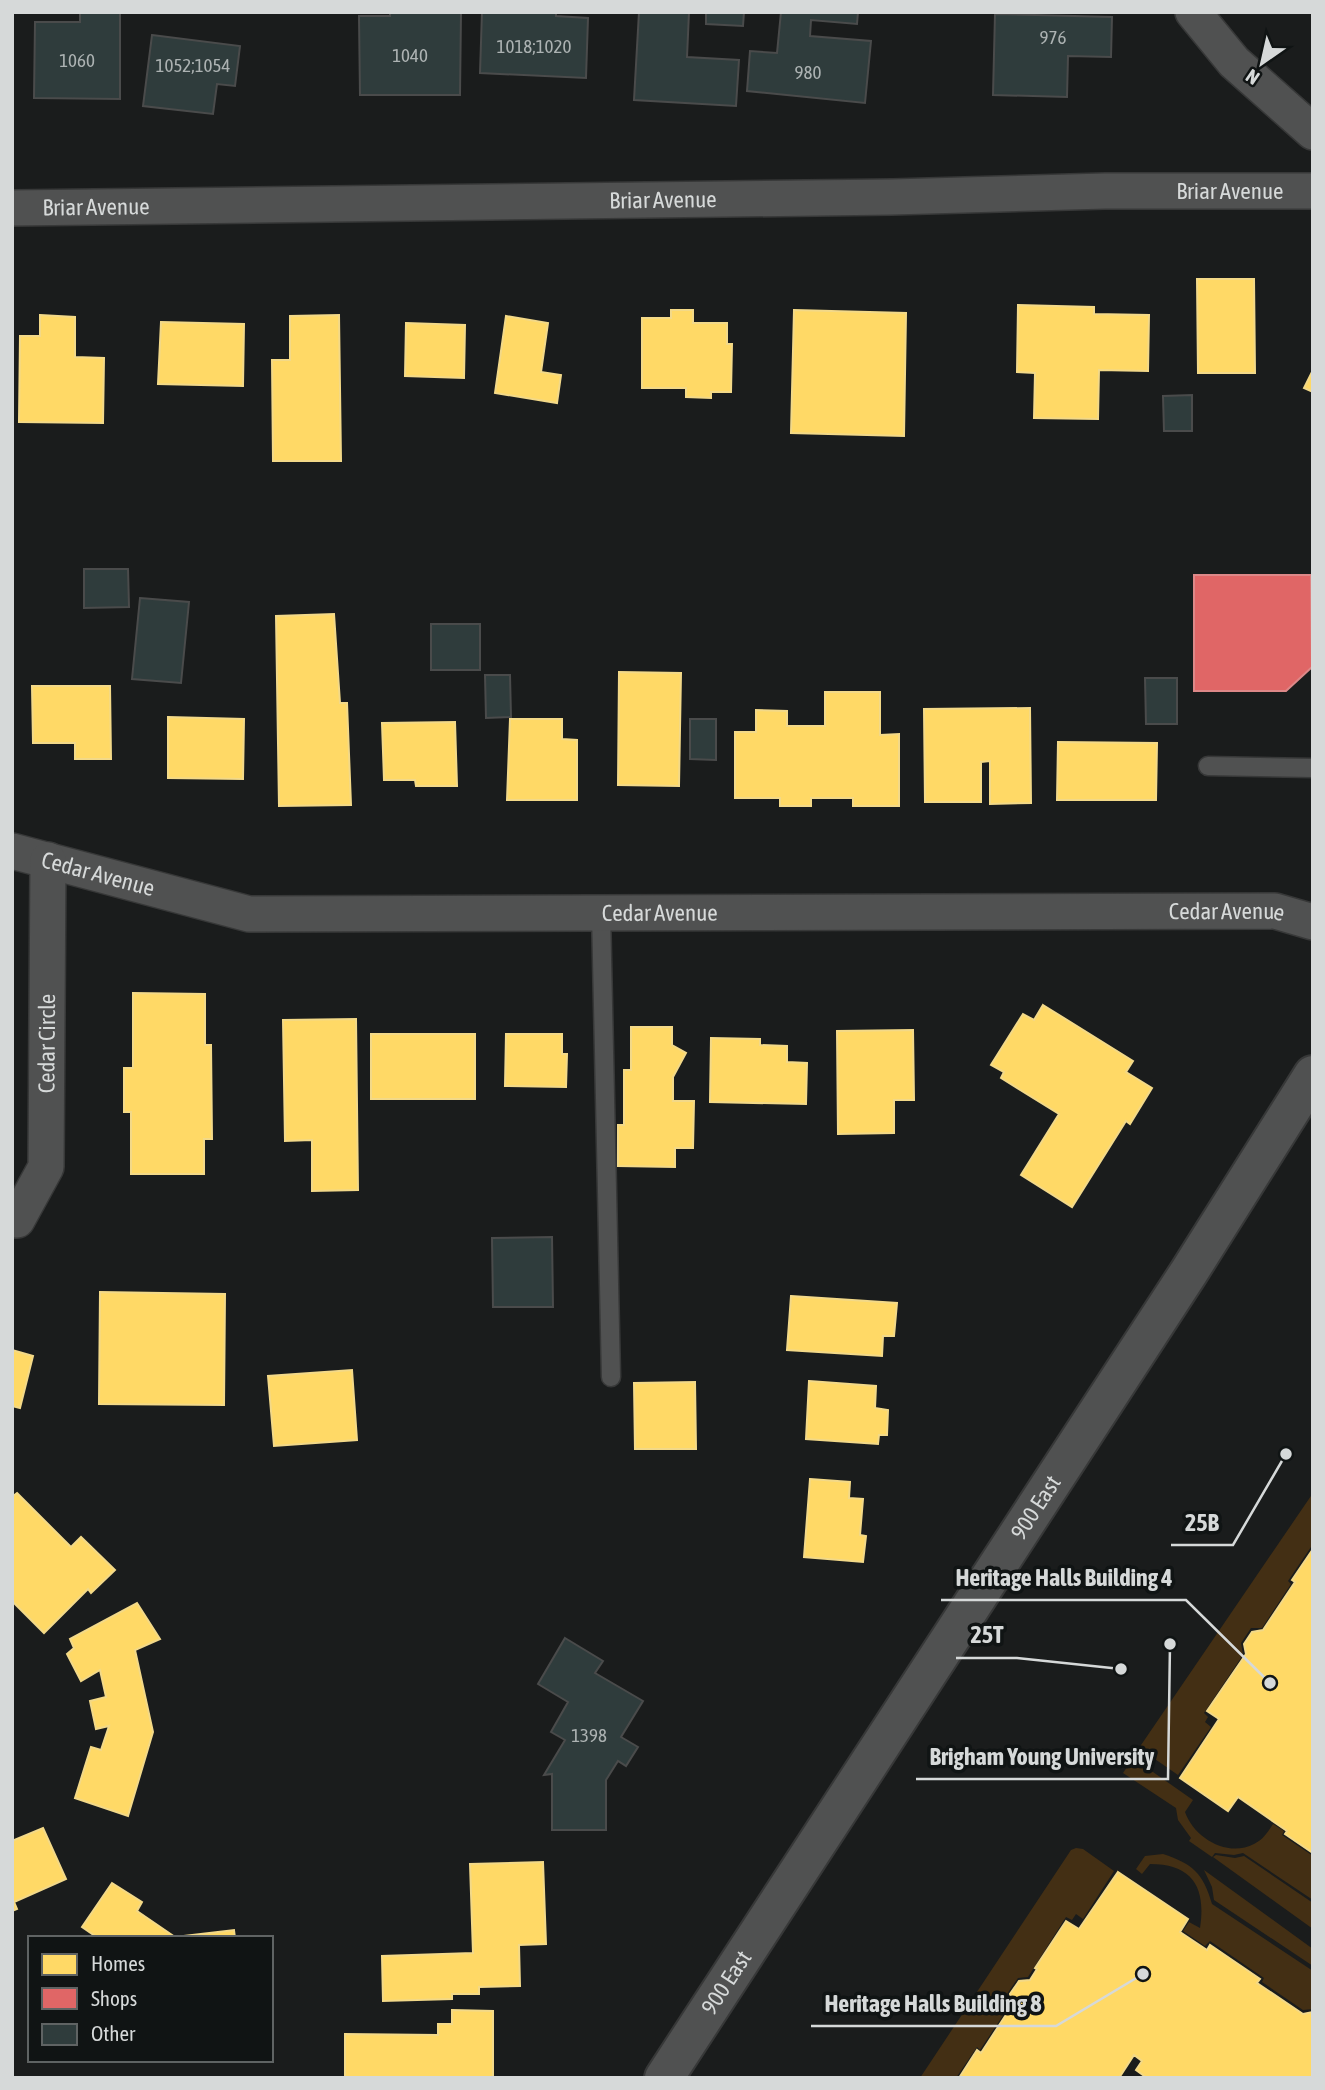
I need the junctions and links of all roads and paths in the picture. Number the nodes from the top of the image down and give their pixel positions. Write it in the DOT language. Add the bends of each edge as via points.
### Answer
graph roads {
  1 [pos="1193,12"];
  2 [pos="1313,132"];
  3 [pos="1313,191"];
  4 [pos="12,208"];
  5 [pos="1208,766"];
  6 [pos="1313,768"];
  7 [pos="12,851"];
  8 [pos="48,860"];
  9 [pos="601,912"];
  10 [pos="1313,922"];
  11 [pos="1313,1075"];
  12 [pos="17,1220"];
  13 [pos="611,1377"];
  14 [pos="664,2078"];
  1 -- 2 [label="street" via="1234,62"];
  3 -- 4 [label="street, Briar Avenue"];
  5 -- 6 [label="lane"];
  7 -- 8 [label="street, Cedar Avenue"];
  8 -- 9 [label="street, Cedar Avenue" via="249,914"];
  8 -- 12 [label="street, Cedar Circle" via="46,1167"];
  9 -- 10 [label="street, Cedar Avenue" via="1275,911"];
  9 -- 13 [label="lane"];
  11 -- 14 [label="main road, 900 East"];
}
